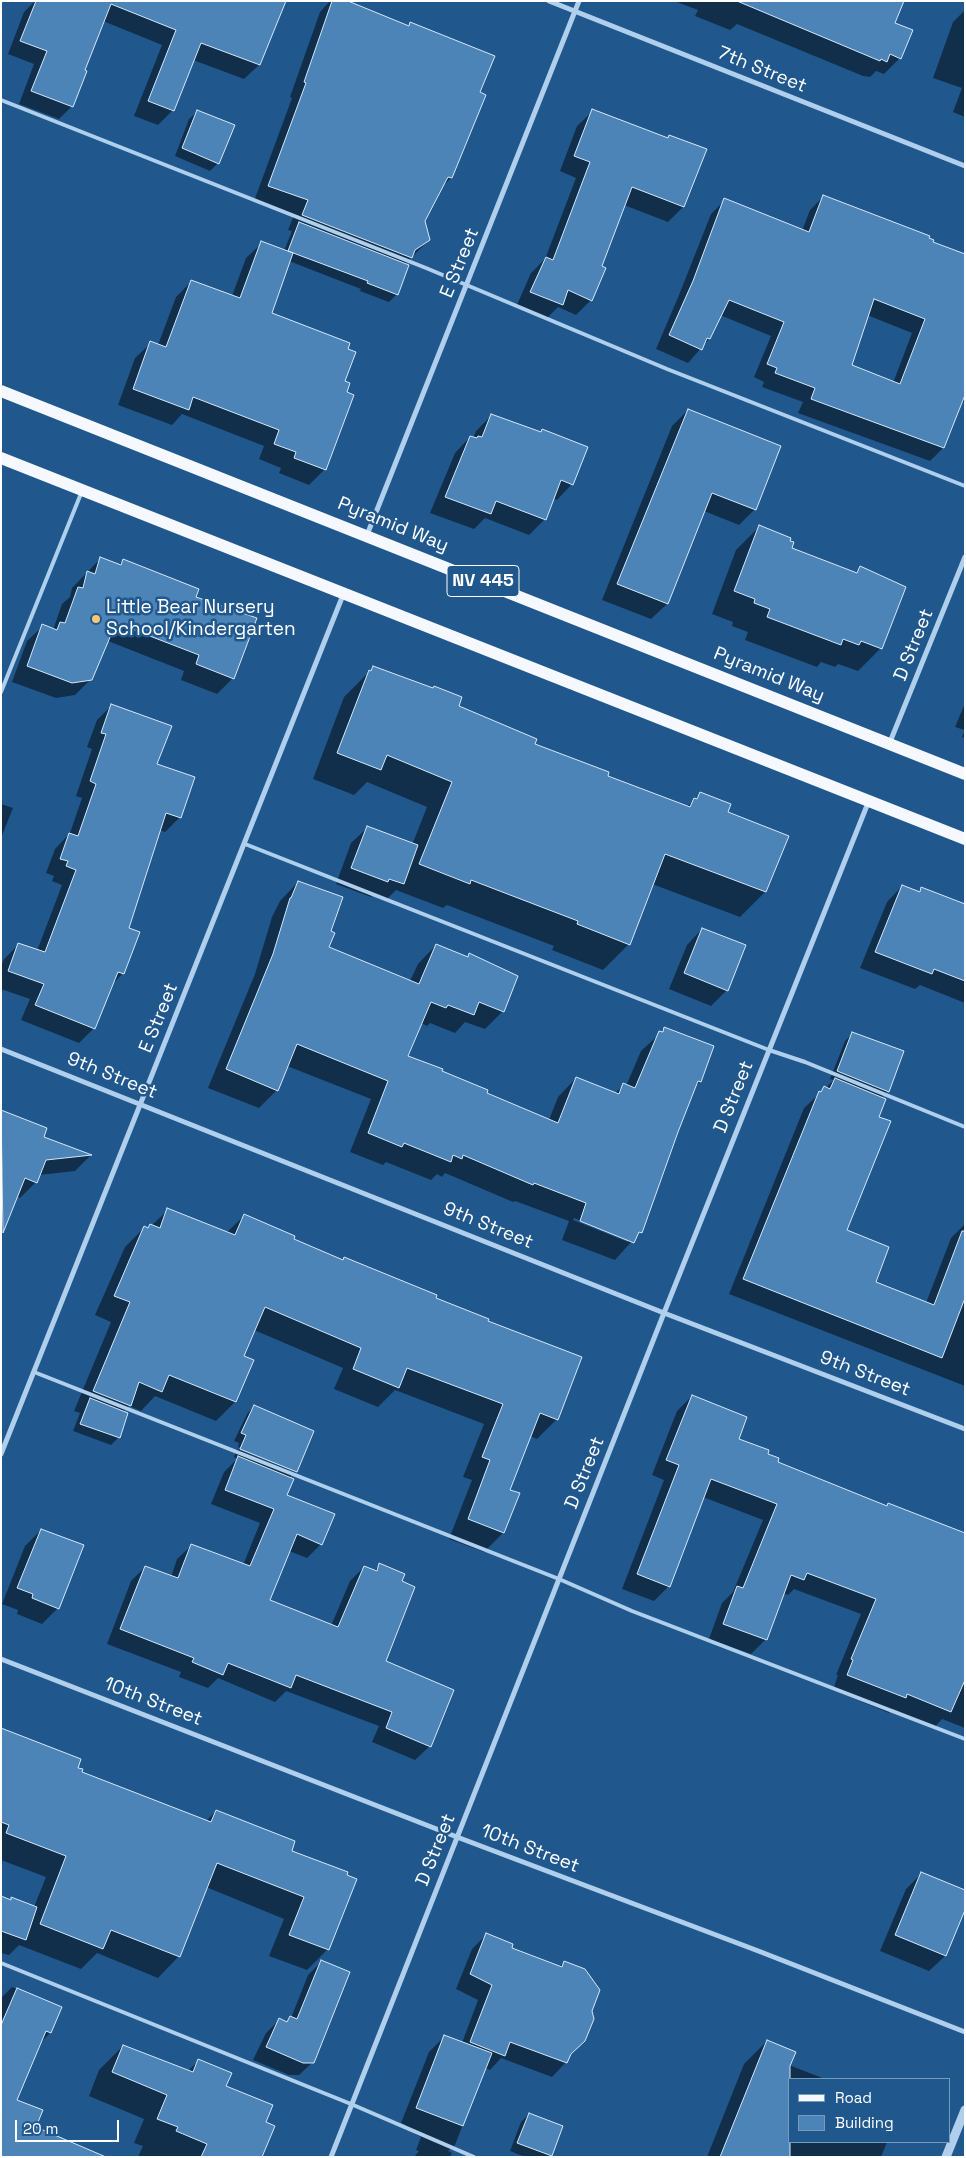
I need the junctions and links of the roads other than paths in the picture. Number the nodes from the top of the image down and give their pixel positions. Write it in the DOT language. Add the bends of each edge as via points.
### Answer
graph roads {
  1 [pos="549,1"];
  2 [pos="579,1"];
  3 [pos="575,12"];
  4 [pos="1,100"];
  5 [pos="965,166"];
  6 [pos="467,285"];
  7 [pos="1,391"];
  8 [pos="1,458"];
  9 [pos="965,486"];
  10 [pos="83,489"];
  11 [pos="367,535"];
  12 [pos="965,557"];
  13 [pos="343,594"];
  14 [pos="1,692"];
  15 [pos="889,744"];
  16 [pos="965,774"];
  17 [pos="869,801"];
  18 [pos="965,839"];
  19 [pos="244,844"];
  20 [pos="1,1049"];
  21 [pos="769,1050"];
  22 [pos="141,1104"];
  23 [pos="965,1127"];
  24 [pos="664,1313"];
  25 [pos="34,1372"];
  26 [pos="965,1429"];
  27 [pos="1,1454"];
  28 [pos="559,1579"];
  29 [pos="1,1659"];
  30 [pos="965,1739"];
  31 [pos="457,1838"];
  32 [pos="1,1963"];
  33 [pos="965,2032"];
  34 [pos="351,2104"];
  35 [pos="965,2110"];
  36 [pos="330,2157"];
  37 [pos="474,2157"];
  38 [pos="946,2157"];
  1 -- 3 [label="street, 7th Street"];
  2 -- 3 [label="street, E Street"];
  3 -- 5 [label="street, 7th Street"];
  3 -- 6 [label="street, E Street"];
  4 -- 6 [label="lane"];
  6 -- 9 [label="lane" via="667,369"];
  6 -- 11 [label="street, E Street"];
  7 -- 11 [label="main road, Pyramid Way / NV 445"];
  8 -- 10 [label="main road"];
  10 -- 13 [label="main road"];
  10 -- 14 [label="lane"];
  11 -- 15 [label="main road, Pyramid Way / NV 445"];
  12 -- 15 [label="street, D Street"];
  13 -- 17 [label="main road"];
  13 -- 19 [label="street, E Street"];
  15 -- 16 [label="main road, Pyramid Way / NV 445"];
  17 -- 18 [label="main road"];
  17 -- 21 [label="street, D Street"];
  19 -- 21 [label="lane"];
  19 -- 22 [label="street, E Street"];
  20 -- 22 [label="street, 9th Street"];
  21 -- 23 [label="lane"];
  21 -- 24 [label="street, D Street"];
  22 -- 24 [label="street, 9th Street"];
  22 -- 25 [label="street, E Street"];
  24 -- 26 [label="street, 9th Street"];
  24 -- 28 [label="street, D Street"];
  25 -- 27 [label="street, E Street"];
  25 -- 28 [label="lane"];
  28 -- 30 [label="lane" via="632,1611"];
  28 -- 31 [label="street, D Street"];
  29 -- 31 [label="street, 10th Street"];
  31 -- 33 [label="street, 10th Street"];
  31 -- 34 [label="street, D Street"];
  32 -- 34 [label="lane"];
  34 -- 36 [label="street, D Street"];
  34 -- 37 [label="lane"];
  35 -- 38 [label="street"];
}
